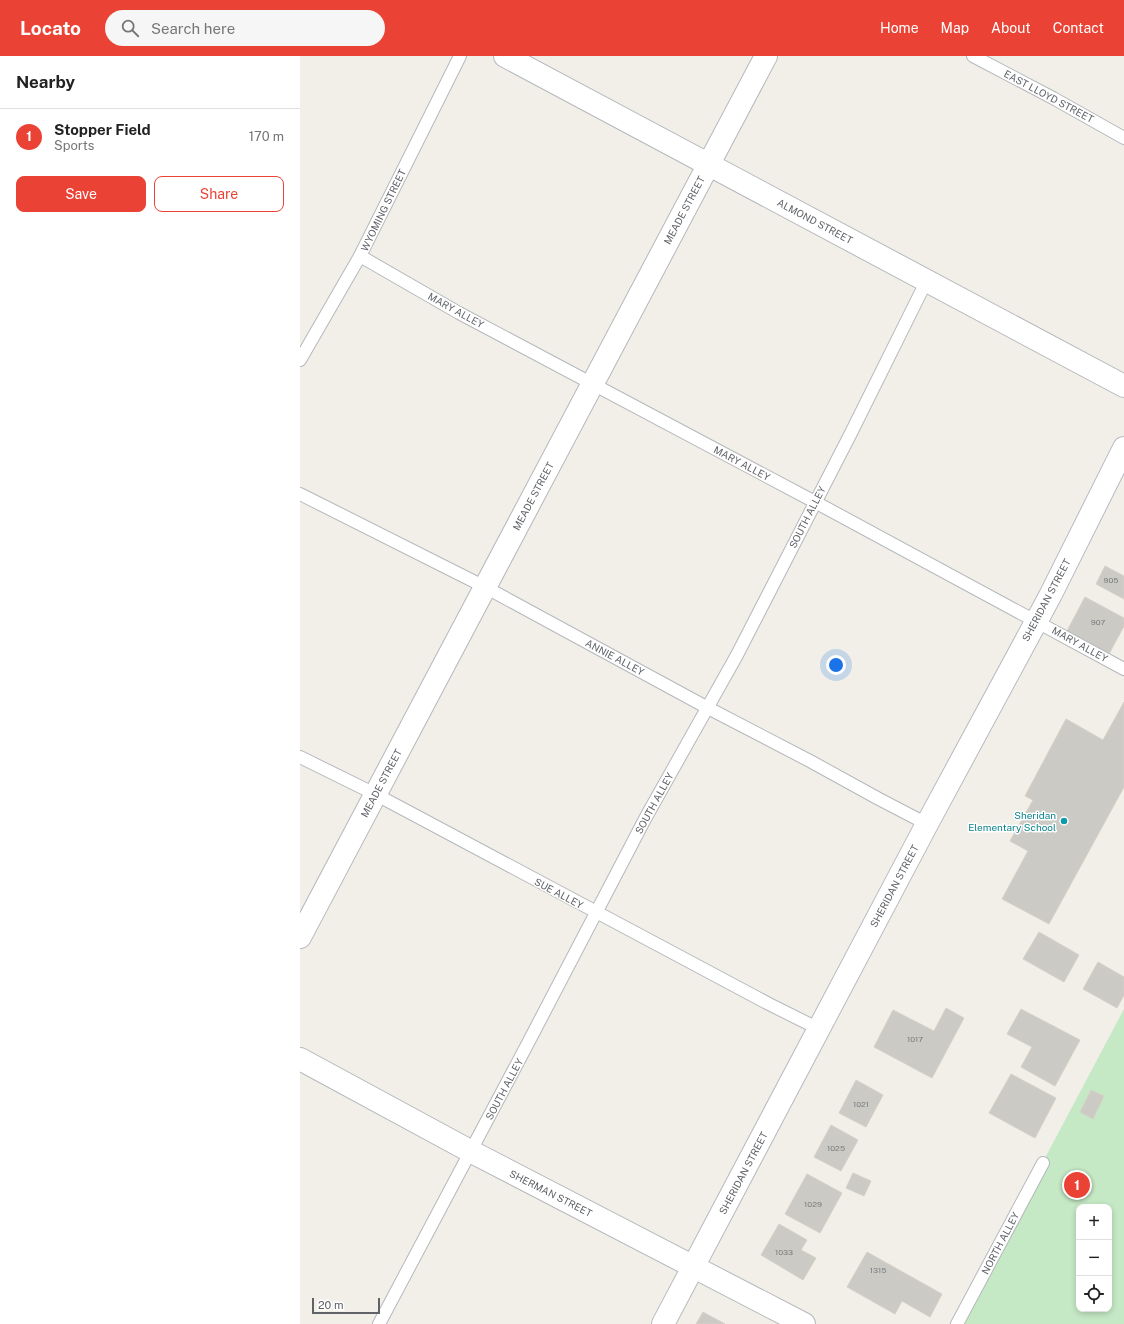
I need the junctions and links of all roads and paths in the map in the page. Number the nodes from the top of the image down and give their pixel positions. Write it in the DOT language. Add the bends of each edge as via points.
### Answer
graph roads {
  1 [pos="460,56"];
  2 [pos="505,56"];
  3 [pos="766,56"];
  4 [pos="973,56"];
  5 [pos="1124,138"];
  6 [pos="708,164"];
  7 [pos="360,256"];
  8 [pos="927,280"];
  9 [pos="300,360"];
  10 [pos="592,384"];
  11 [pos="1124,386"];
  12 [pos="1124,448"];
  13 [pos="300,494"];
  14 [pos="815,502"];
  15 [pos="485,587"];
  16 [pos="1036,620"];
  17 [pos="1124,669"];
  18 [pos="708,708"];
  19 [pos="300,757"];
  20 [pos="375,794"];
  21 [pos="927,824"];
  22 [pos="596,912"];
  23 [pos="300,937"];
  24 [pos="819,1029"];
  25 [pos="300,1059"];
  26 [pos="470,1151"];
  27 [pos="1042,1163"];
  28 [pos="693,1267"];
  29 [pos="379,1324"];
  30 [pos="663,1324"];
  31 [pos="804,1324"];
  32 [pos="957,1324"];
  1 -- 7 [label="lane, WYOMING STREET"];
  2 -- 6 [label="street, ALMOND STREET"];
  3 -- 6 [label="street, MEADE STREET"];
  4 -- 5 [label="lane, EAST LLOYD STREET"];
  6 -- 8 [label="street, ALMOND STREET"];
  6 -- 10 [label="street, MEADE STREET"];
  7 -- 9 [label="lane, WYOMING STREET"];
  7 -- 10 [label="lane, MARY ALLEY" via="459,313"];
  8 -- 11 [label="street, ALMOND STREET"];
  8 -- 14 [label="lane, SOUTH ALLEY"];
  10 -- 14 [label="lane, MARY ALLEY"];
  10 -- 15 [label="street, MEADE STREET"];
  12 -- 16 [label="street, SHERIDAN STREET"];
  13 -- 15 [label="lane, ANNIE ALLEY"];
  14 -- 16 [label="lane, MARY ALLEY"];
  14 -- 18 [label="lane, SOUTH ALLEY"];
  15 -- 18 [label="lane, ANNIE ALLEY"];
  15 -- 20 [label="street, MEADE STREET"];
  16 -- 17 [label="lane, MARY ALLEY"];
  16 -- 21 [label="street, SHERIDAN STREET"];
  18 -- 21 [label="lane, ANNIE ALLEY"];
  18 -- 22 [label="lane, SOUTH ALLEY"];
  19 -- 20 [label="lane, SUE ALLEY"];
  20 -- 22 [label="lane, SUE ALLEY"];
  20 -- 23 [label="street, MEADE STREET"];
  21 -- 24 [label="street, SHERIDAN STREET"];
  22 -- 24 [label="lane, SUE ALLEY"];
  22 -- 26 [label="lane, SOUTH ALLEY"];
  24 -- 28 [label="street, SHERIDAN STREET"];
  25 -- 26 [label="street, SHERMAN STREET"];
  26 -- 28 [label="street, SHERMAN STREET"];
  26 -- 29 [label="lane, SOUTH ALLEY"];
  27 -- 32 [label="lane, NORTH ALLEY"];
  28 -- 30 [label="street, SHERIDAN STREET"];
  28 -- 31 [label="street, SHERMAN STREET"];
}
